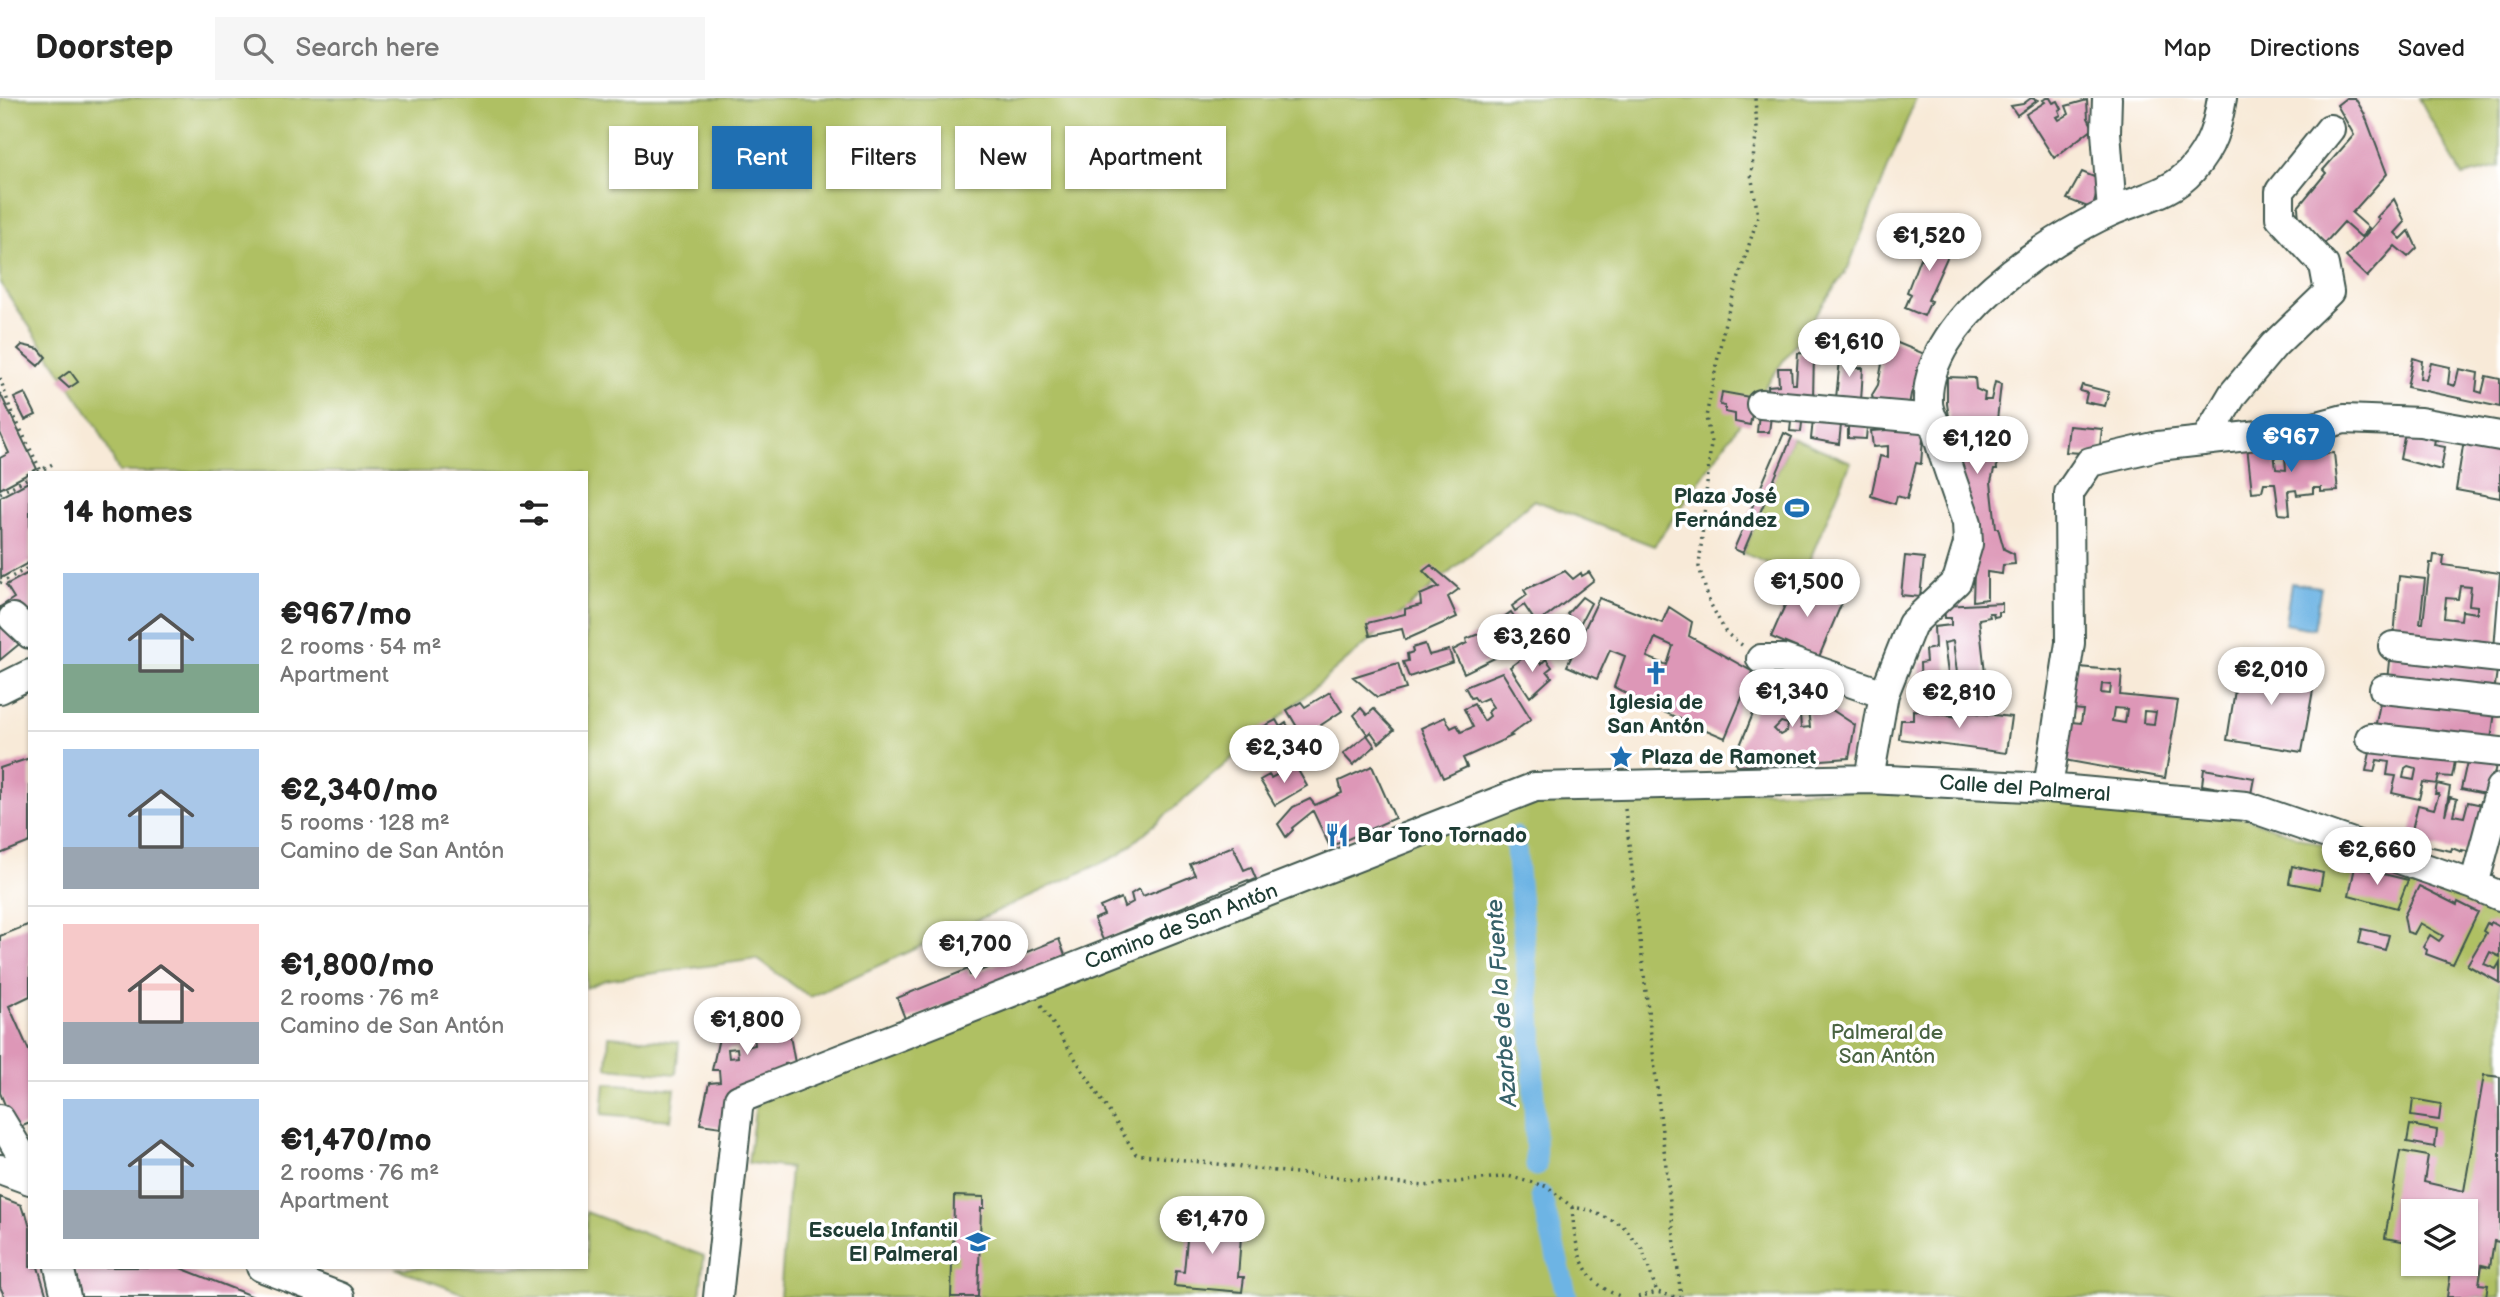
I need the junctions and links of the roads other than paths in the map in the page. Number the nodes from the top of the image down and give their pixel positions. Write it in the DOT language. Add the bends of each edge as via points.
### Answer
graph roads {
  1 [pos="2107,98"];
  2 [pos="2222,98"];
  3 [pos="2330,129"];
  4 [pos="2112,211"];
  5 [pos="1761,404"];
  6 [pos="1933,419"];
  7 [pos="2500,436"];
  8 [pos="2205,441"];
  9 [pos="2393,646"];
  10 [pos="2500,657"];
  11 [pos="1761,659"];
  12 [pos="28,675"];
  13 [pos="0,689"];
  14 [pos="2384,689"];
  15 [pos="1884,694"];
  16 [pos="2500,702"];
  17 [pos="2370,738"];
  18 [pos="2500,752"];
  19 [pos="1869,779"];
  20 [pos="1535,787"];
  21 [pos="2048,788"];
  22 [pos="2500,789"];
  23 [pos="2474,885"];
  24 [pos="2500,896"];
  25 [pos="0,1119"];
  26 [pos="28,1166"];
  27 [pos="0,1169"];
  28 [pos="28,1179"];
  29 [pos="59,1269"];
  30 [pos="266,1269"];
  31 [pos="66,1297"];
  32 [pos="340,1297"];
  33 [pos="718,1297"];
  1 -- 4 [label="street"];
  2 -- 4 [label="street" via="2217,131 2191,171 2171,188"];
  3 -- 8 [label="street" via="2280,191 2280,218 2324,265 2329,292 2249,374"];
  4 -- 6 [label="street" via="2014,269 1974,308 1938,356 1928,384"];
  5 -- 6 [label="street"];
  6 -- 15 [label="street" via="1967,523 1968,544 1957,581 1912,624"];
  7 -- 8 [label="street" via="2420,422 2344,419 2303,430"];
  8 -- 21 [label="street" via="2158,446 2090,462 2069,493 2070,643"];
  9 -- 10 [label="street"];
  11 -- 15 [label="street" via="1783,659"];
  12 -- 13 [label="street"];
  14 -- 16 [label="street"];
  15 -- 19 [label="street"];
  17 -- 18 [label="street"];
  19 -- 20 [label="street, Calle del Palmeral"];
  19 -- 21 [label="street, Calle del Palmeral"];
  20 -- 33 [label="street, Camino de San Antón" via="739,1099"];
  21 -- 23 [label="street, Calle del Palmeral" via="2246,806"];
  22 -- 23 [label="street"];
  23 -- 24 [label="street, Calle del Palmeral"];
  25 -- 26 [label="street"];
  27 -- 28 [label="street"];
  29 -- 31 [label="street"];
  30 -- 32 [label="street"];
}
